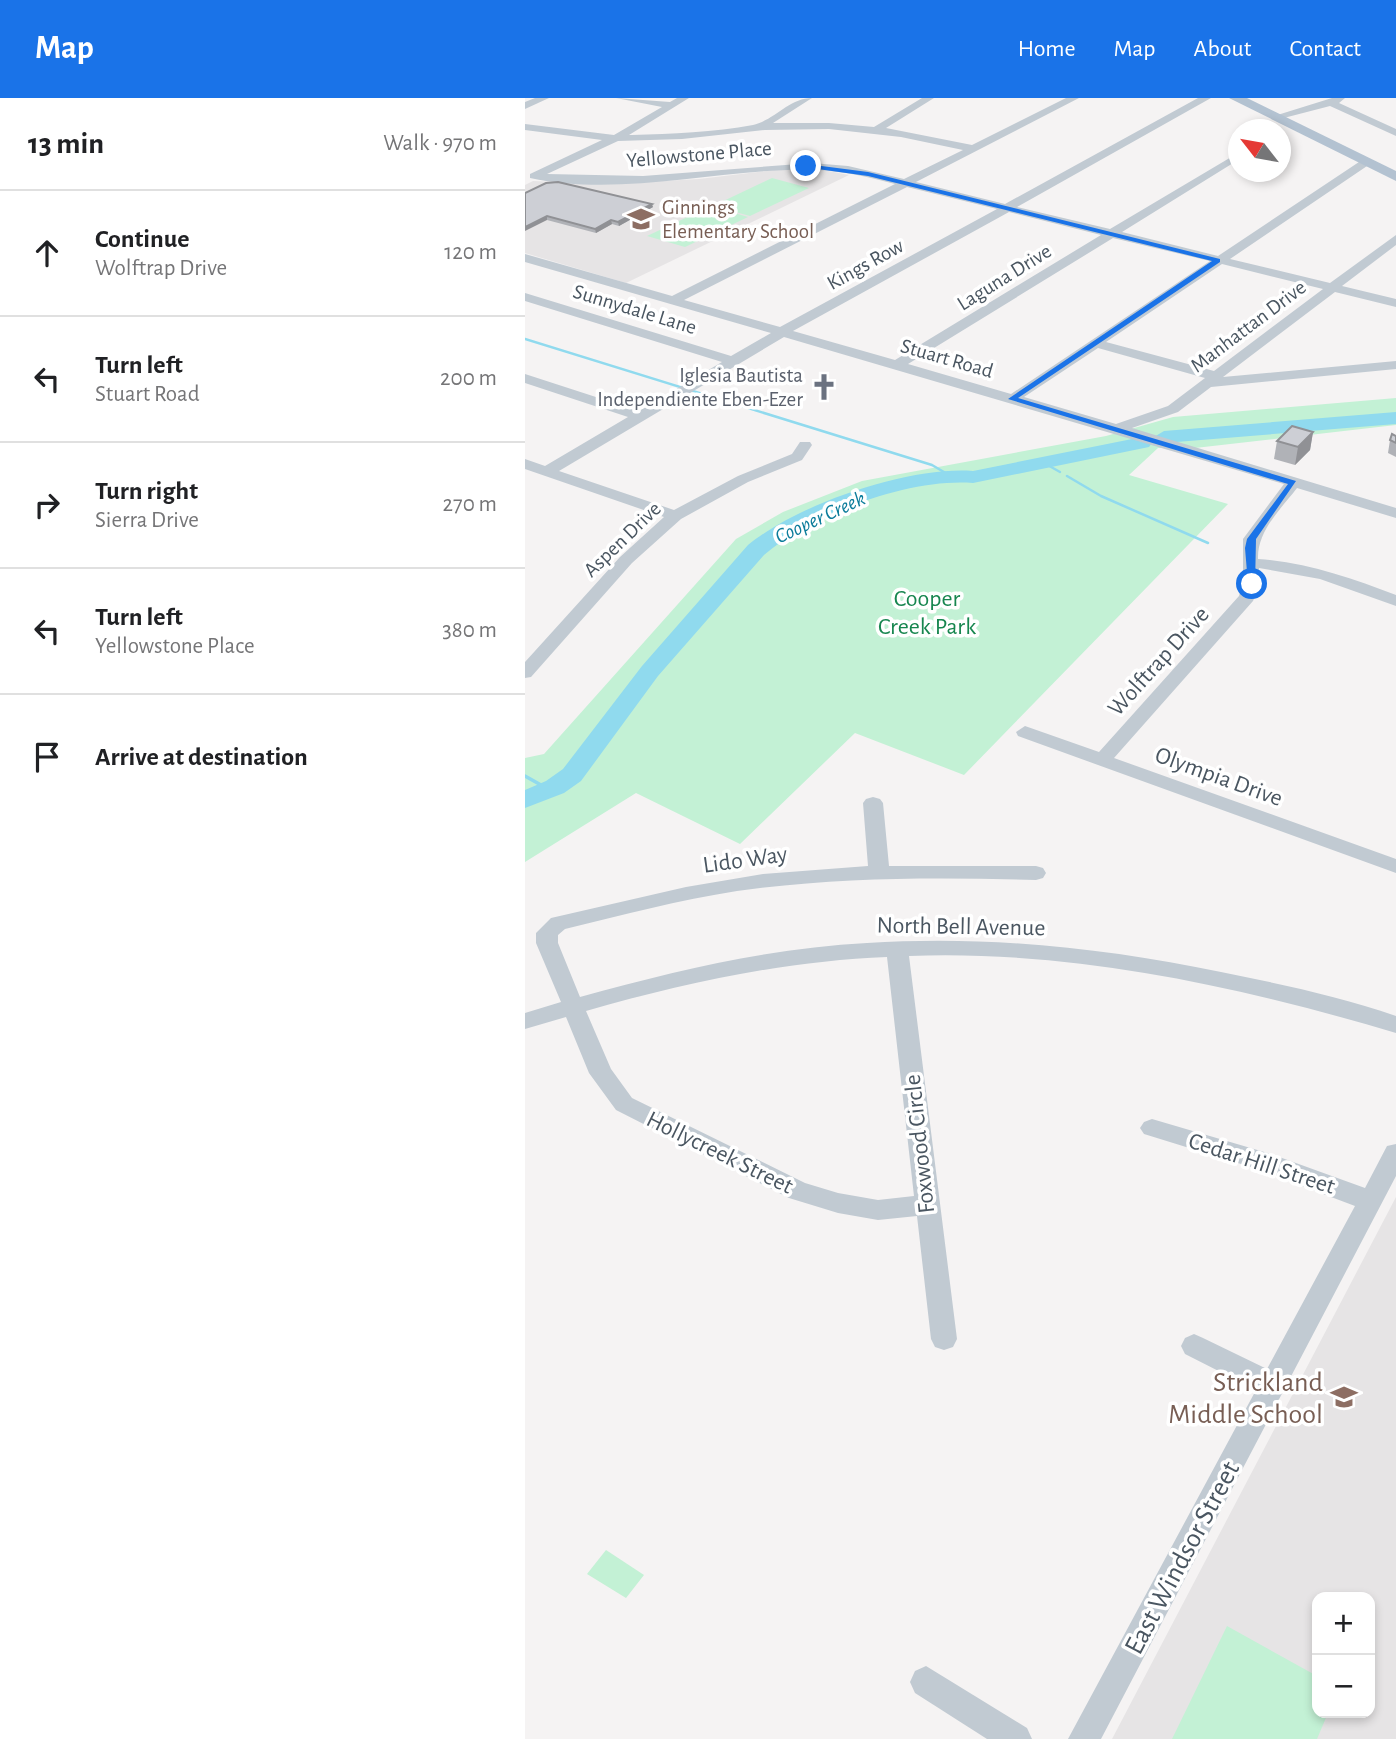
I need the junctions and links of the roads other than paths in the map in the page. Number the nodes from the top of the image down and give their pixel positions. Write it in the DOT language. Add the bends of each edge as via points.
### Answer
graph roads {
  1 [pos="544,98"];
  2 [pos="621,98"];
  3 [pos="684,98"];
  4 [pos="807,98"];
  5 [pos="929,98"];
  6 [pos="1074,98"];
  7 [pos="1206,98"];
  8 [pos="1236,98"];
  9 [pos="1335,101"];
  10 [pos="672,105"];
  11 [pos="525,106"];
  12 [pos="1274,119"];
  13 [pos="1291,120"];
  14 [pos="525,127"];
  15 [pos="757,128"];
  16 [pos="1291,128"];
  17 [pos="878,129"];
  18 [pos="1396,133"];
  19 [pos="618,137"];
  20 [pos="974,149"];
  21 [pos="1228,162"];
  22 [pos="1366,162"];
  23 [pos="1396,177"];
  24 [pos="530,178"];
  25 [pos="904,183"];
  26 [pos="1006,209"];
  27 [pos="1111,235"];
  28 [pos="1396,239"];
  29 [pos="525,258"];
  30 [pos="1218,261"];
  31 [pos="1331,288"];
  32 [pos="525,298"];
  33 [pos="674,300"];
  34 [pos="1396,303"];
  35 [pos="782,332"];
  36 [pos="1096,343"];
  37 [pos="733,361"];
  38 [pos="897,365"];
  39 [pos="1396,366"];
  40 [pos="525,378"];
  41 [pos="1211,379"];
  42 [pos="1012,399"];
  43 [pos="640,416"];
  44 [pos="1117,429"];
  45 [pos="805,444"];
  46 [pos="525,464"];
  47 [pos="547,471"];
  48 [pos="1293,483"];
  49 [pos="1396,513"];
  50 [pos="675,516"];
  51 [pos="1253,563"];
  52 [pos="1396,601"];
  53 [pos="525,673"];
  54 [pos="1025,732"];
  55 [pos="1102,760"];
  56 [pos="873,803"];
  57 [pos="1396,866"];
  58 [pos="879,871"];
  59 [pos="1036,873"];
  60 [pos="897,949"];
  61 [pos="573,1006"];
  62 [pos="525,1021"];
  63 [pos="1396,1025"];
  64 [pos="1152,1128"];
  65 [pos="1396,1153"];
  66 [pos="1370,1201"];
  67 [pos="926,1205"];
  68 [pos="944,1339"];
  69 [pos="1193,1346"];
  70 [pos="1272,1385"];
  71 [pos="926,1682"];
  72 [pos="1016,1739"];
  73 [pos="1084,1739"];
  1 -- 11 [label="street"];
  2 -- 10 [label="street"];
  3 -- 10 [label="street"];
  4 -- 15 [label="street"];
  5 -- 17 [label="street"];
  6 -- 20 [label="street"];
  7 -- 26 [label="street, Kings Row"];
  8 -- 12 [label="main road"];
  9 -- 13 [label="street"];
  9 -- 18 [label="street"];
  10 -- 19 [label="street"];
  14 -- 19 [label="street"];
  15 -- 17 [label="street"];
  15 -- 19 [label="street"];
  16 -- 22 [label="main road"];
  17 -- 20 [label="street"];
  19 -- 24 [label="street"];
  20 -- 25 [label="street"];
  21 -- 27 [label="street, Laguna Drive"];
  22 -- 23 [label="main road"];
  22 -- 30 [label="street"];
  24 -- 25 [label="street, Yellowstone Place" via="656,180 806,166 848,169"];
  25 -- 26 [label="street, Yellowstone Place"];
  25 -- 33 [label="street"];
  26 -- 27 [label="street, Yellowstone Place"];
  26 -- 35 [label="street, Kings Row"];
  27 -- 30 [label="street, Yellowstone Place"];
  27 -- 38 [label="street, Laguna Drive"];
  28 -- 31 [label="street, Manhattan Drive"];
  29 -- 33 [label="street, Stuart Road"];
  30 -- 31 [label="street, Yellowstone Place"];
  30 -- 36 [label="street"];
  31 -- 34 [label="street, Yellowstone Place"];
  31 -- 41 [label="street, Manhattan Drive"];
  32 -- 37 [label="street, Sunnydale Lane"];
  33 -- 35 [label="street, Stuart Road"];
  35 -- 37 [label="street, Kings Row"];
  35 -- 38 [label="street, Stuart Road"];
  36 -- 41 [label="street"];
  36 -- 42 [label="street"];
  37 -- 43 [label="street, Kings Row"];
  38 -- 42 [label="street, Stuart Road"];
  39 -- 41 [label="street"];
  40 -- 43 [label="street"];
  41 -- 44 [label="street, Manhattan Drive" via="1173,410"];
  42 -- 44 [label="street, Stuart Road"];
  43 -- 47 [label="street, Kings Row"];
  44 -- 48 [label="street, Stuart Road"];
  45 -- 50 [label="street, Aspen Drive" via="797,457 743,479"];
  46 -- 47 [label="street"];
  47 -- 50 [label="street"];
  48 -- 49 [label="street, Stuart Road"];
  48 -- 51 [label="street, Wolftrap Drive" via="1251,539"];
  50 -- 53 [label="street, Aspen Drive" via="626,560"];
  51 -- 52 [label="street" via="1297,567"];
  51 -- 55 [label="street, Wolftrap Drive" via="1247,597"];
  54 -- 55 [label="street, Olympia Drive"];
  55 -- 57 [label="street, Olympia Drive"];
  56 -- 58 [label="street"];
  58 -- 59 [label="street, Lido Way"];
  58 -- 61 [label="street, Lido Way" via="761,881 558,923 547,933 547,943"];
  60 -- 61 [label="street, North Bell Avenue" via="723,970"];
  60 -- 63 [label="street, North Bell Avenue" via="993,948 1159,967 1289,995"];
  60 -- 67 [label="street, Foxwood Circle"];
  61 -- 62 [label="street, North Bell Avenue"];
  61 -- 67 [label="street, Hollycreek Street" via="601,1073 624,1104 798,1191 877,1210"];
  64 -- 66 [label="street, Cedar Hill Street" via="1290,1168"];
  65 -- 66 [label="street, East Windsor Street"];
  66 -- 70 [label="street, East Windsor Street"];
  67 -- 68 [label="street, Foxwood Circle"];
  69 -- 70 [label="street"];
  70 -- 73 [label="street, East Windsor Street"];
  71 -- 72 [label="street"];
}
